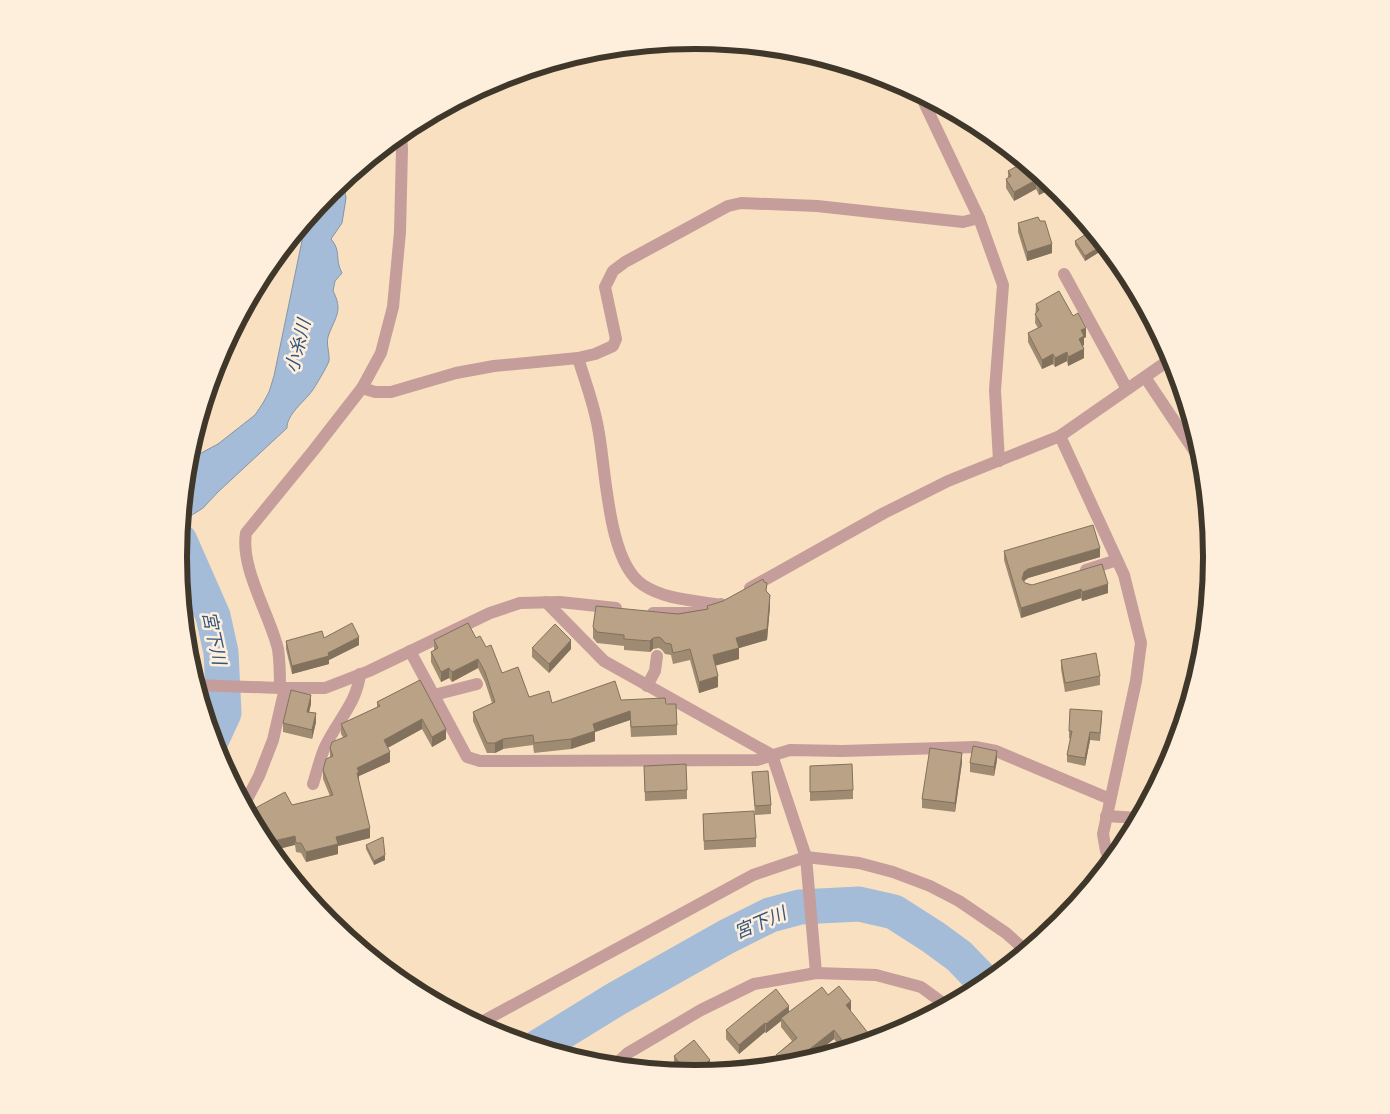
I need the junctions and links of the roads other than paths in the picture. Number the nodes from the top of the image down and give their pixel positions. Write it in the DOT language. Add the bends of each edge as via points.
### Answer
graph roads {
  1 [pos="925,103"];
  2 [pos="401,143"];
  3 [pos="979,218"];
  4 [pos="1064,274"];
  5 [pos="578,358"];
  6 [pos="1165,363"];
  7 [pos="1145,377"];
  8 [pos="362,388"];
  9 [pos="1127,389"];
  10 [pos="1060,436"];
  11 [pos="1190,445"];
  12 [pos="999,461"];
  13 [pos="1117,560"];
  14 [pos="1074,573"];
  15 [pos="728,600"];
  16 [pos="546,602"];
  17 [pos="626,610"];
  18 [pos="644,612"];
  19 [pos="410,651"];
  20 [pos="658,656"];
  21 [pos="360,674"];
  22 [pos="477,684"];
  23 [pos="203,685"];
  24 [pos="648,686"];
  25 [pos="282,688"];
  26 [pos="434,695"];
  27 [pos="772,755"];
  28 [pos="313,784"];
  29 [pos="248,798"];
  30 [pos="1110,799"];
  31 [pos="1106,816"];
  32 [pos="1131,818"];
  33 [pos="1107,854"];
  34 [pos="807,860"];
  35 [pos="1021,946"];
  36 [pos="816,968"];
  37 [pos="941,1002"];
  38 [pos="485,1020"];
  39 [pos="621,1060"];
  1 -- 3 [label="street"];
  2 -- 8 [label="street" via="400,232 393,307 381,353"];
  3 -- 5 [label="street" via="963,222 753,202 728,206 613,271 605,287 616,339 613,346"];
  3 -- 12 [label="street" via="1002,285 995,390"];
  4 -- 9 [label="street"];
  5 -- 8 [label="street" via="456,373 391,392"];
  5 -- 15 [label="street" via="598,426 611,520 632,576 665,596"];
  6 -- 7 [label="street"];
  7 -- 9 [label="street"];
  7 -- 11 [label="street"];
  8 -- 25 [label="street" via="246,533 244,543 252,576 278,649"];
  9 -- 10 [label="street"];
  10 -- 12 [label="street"];
  10 -- 13 [label="street"];
  12 -- 15 [label="street" via="884,512"];
  13 -- 14 [label="street"];
  13 -- 30 [label="street" via="1124,575 1141,643 1136,681"];
  15 -- 18 [label="street" via="693,613"];
  16 -- 17 [label="street"];
  16 -- 19 [label="street" via="520,603 490,613"];
  16 -- 24 [label="street" via="604,661"];
  19 -- 21 [label="street"];
  19 -- 26 [label="street"];
  20 -- 24 [label="street"];
  21 -- 25 [label="street" via="325,688"];
  21 -- 28 [label="street" via="354,700 325,747"];
  22 -- 26 [label="street"];
  23 -- 25 [label="street"];
  24 -- 27 [label="street"];
  25 -- 29 [label="street" via="273,740"];
  26 -- 27 [label="street" via="467,756 480,761 757,760"];
  27 -- 30 [label="street" via="790,750 975,747 996,750"];
  27 -- 34 [label="street"];
  30 -- 31 [label="street"];
  31 -- 32 [label="street"];
  31 -- 33 [label="street" via="1103,834"];
  34 -- 35 [label="street" via="859,863 930,886 959,900"];
  34 -- 36 [label="street"];
  34 -- 38 [label="street" via="753,875"];
  36 -- 37 [label="street" via="876,975 921,987"];
  36 -- 39 [label="street" via="754,984 701,1010"];
}
